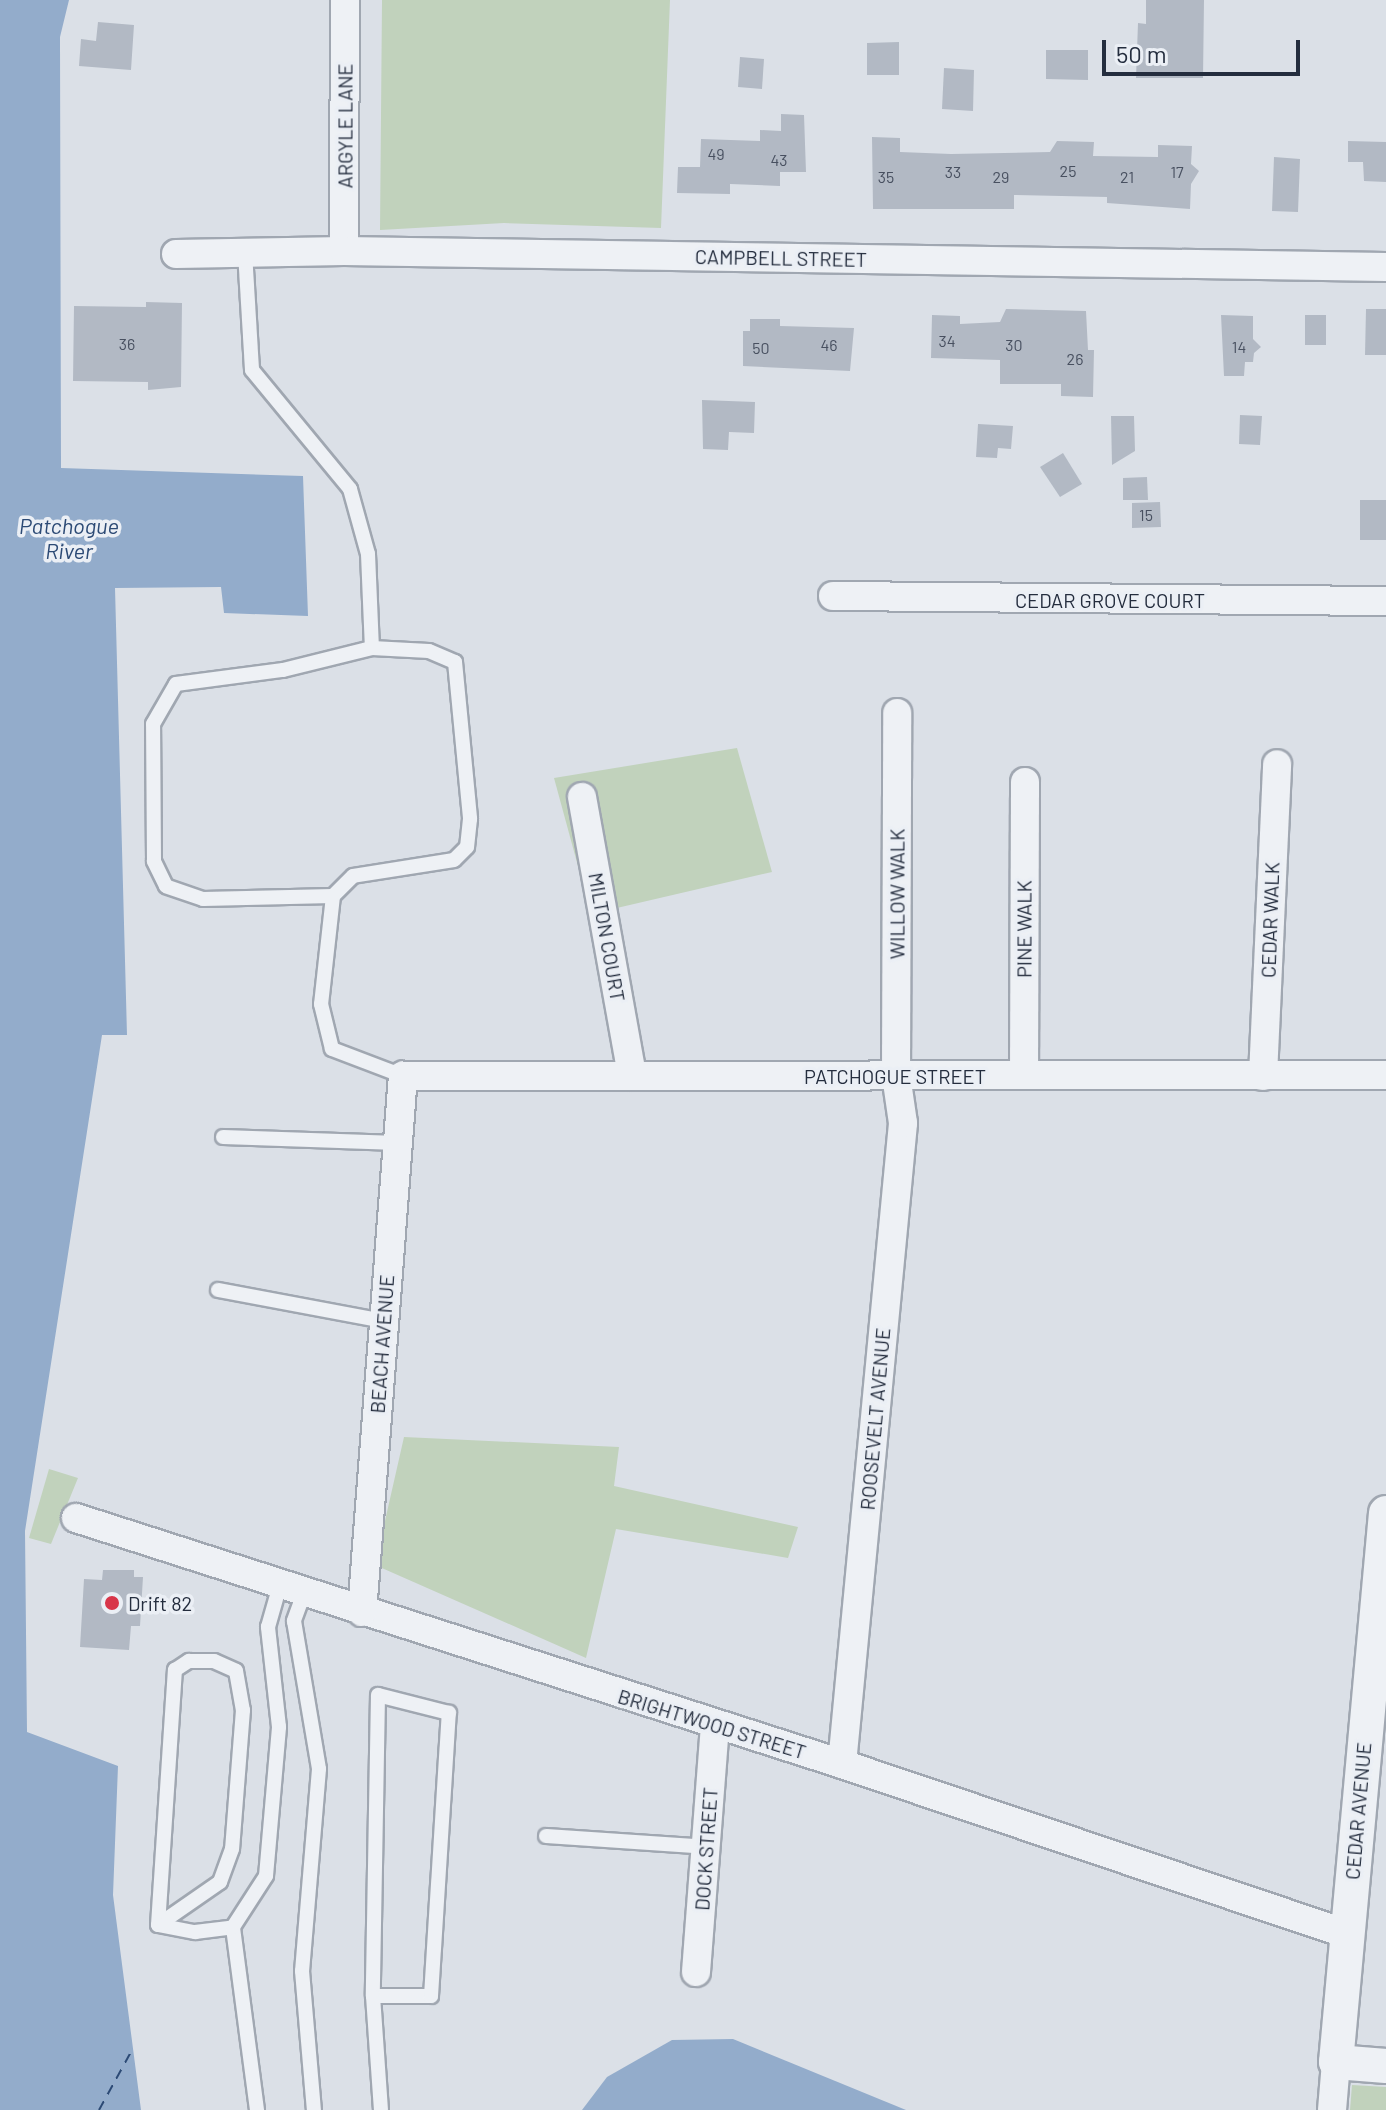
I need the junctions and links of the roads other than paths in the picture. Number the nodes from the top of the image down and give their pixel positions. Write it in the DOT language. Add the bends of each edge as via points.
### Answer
graph roads {
  1 [pos="345,0"];
  2 [pos="344,251"];
  3 [pos="245,252"];
  4 [pos="176,254"];
  5 [pos="1386,267"];
  6 [pos="833,596"];
  7 [pos="1386,601"];
  8 [pos="372,648"];
  9 [pos="897,713"];
  10 [pos="1277,764"];
  11 [pos="1025,782"];
  12 [pos="582,797"];
  13 [pos="333,896"];
  14 [pos="896,1075"];
  15 [pos="1024,1075"];
  16 [pos="1386,1075"];
  17 [pos="403,1076"];
  18 [pos="632,1076"];
  19 [pos="1263,1076"];
  20 [pos="223,1137"];
  21 [pos="398,1143"];
  22 [pos="218,1290"];
  23 [pos="384,1321"];
  24 [pos="1386,1513"];
  25 [pos="76,1518"];
  26 [pos="292,1589"];
  27 [pos="362,1612"];
  28 [pos="715,1725"];
  29 [pos="842,1764"];
  30 [pos="546,1836"];
  31 [pos="706,1847"];
  32 [pos="158,1925"];
  33 [pos="233,1927"];
  34 [pos="1347,1934"];
  35 [pos="696,1972"];
  36 [pos="373,1996"];
  37 [pos="1336,2062"];
  38 [pos="1386,2066"];
  39 [pos="257,2110"];
  40 [pos="314,2110"];
  41 [pos="381,2110"];
  42 [pos="1332,2110"];
  1 -- 2 [label="street, ARGYLE LANE"];
  2 -- 3 [label="street, CAMPBELL STREET"];
  2 -- 5 [label="street, CAMPBELL STREET"];
  3 -- 4 [label="street, CAMPBELL STREET"];
  3 -- 8 [label="lane" via="252,370 350,489 368,554"];
  6 -- 7 [label="street, CEDAR GROVE COURT"];
  8 -- 13 [label="lane" via="429,651 455,662 470,819 467,847 454,860 353,876"];
  8 -- 13 [label="lane" via="283,670 176,684 153,724 154,861 166,886 203,899"];
  9 -- 14 [label="street, WILLOW WALK"];
  10 -- 19 [label="street, CEDAR WALK"];
  11 -- 15 [label="street, PINE WALK"];
  12 -- 18 [label="street, MILTON COURT"];
  13 -- 17 [label="lane" via="321,1004 332,1049"];
  14 -- 15 [label="street, PATCHOGUE STREET"];
  14 -- 18 [label="street, PATCHOGUE STREET"];
  14 -- 29 [label="street, ROOSEVELT AVENUE" via="903,1123"];
  15 -- 19 [label="street, PATCHOGUE STREET"];
  16 -- 19 [label="street, PATCHOGUE STREET"];
  17 -- 18 [label="street, PATCHOGUE STREET"];
  17 -- 21 [label="street, BEACH AVENUE"];
  20 -- 21 [label="lane"];
  21 -- 23 [label="street, BEACH AVENUE"];
  22 -- 23 [label="lane"];
  23 -- 27 [label="street, BEACH AVENUE"];
  24 -- 34 [label="street, CEDAR AVENUE"];
  25 -- 26 [label="street, BRIGHTWOOD STREET"];
  26 -- 27 [label="street, BRIGHTWOOD STREET"];
  26 -- 33 [label="lane" via="268,1627 279,1727 266,1876"];
  26 -- 40 [label="lane" via="319,1769 302,1971"];
  27 -- 28 [label="street, BRIGHTWOOD STREET"];
  28 -- 29 [label="street, BRIGHTWOOD STREET"];
  28 -- 31 [label="street, DOCK STREET"];
  29 -- 34 [label="street, BRIGHTWOOD STREET"];
  30 -- 31 [label="lane"];
  31 -- 35 [label="street, DOCK STREET"];
  32 -- 32 [label="lane" via="175,1670 189,1661 214,1661 236,1671 243,1710 232,1849 220,1882"];
  32 -- 33 [label="lane" via="195,1932"];
  33 -- 39 [label="lane"];
  34 -- 37 [label="street, CEDAR AVENUE"];
  36 -- 36 [label="lane" via="376,1711 378,1695 449,1713 431,1996"];
  36 -- 41 [label="lane"];
  37 -- 38 [label="street"];
  37 -- 42 [label="street, CEDAR AVENUE"];
}
